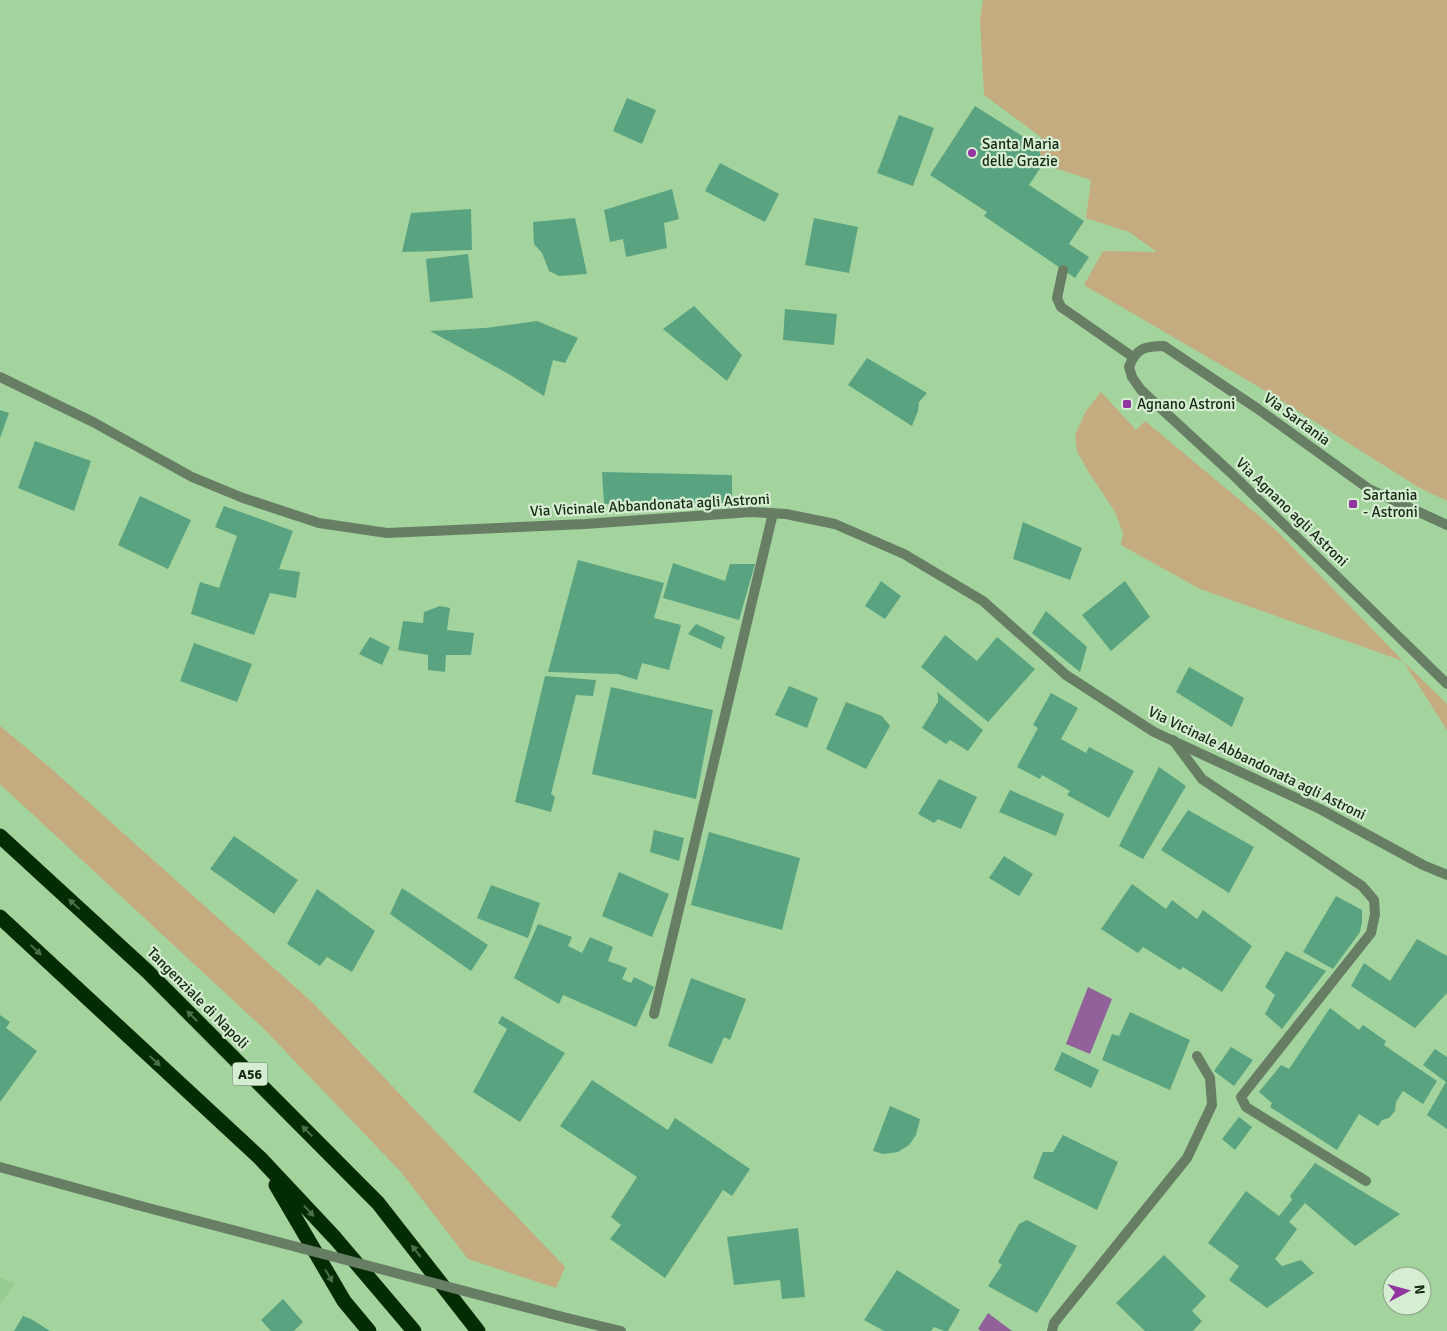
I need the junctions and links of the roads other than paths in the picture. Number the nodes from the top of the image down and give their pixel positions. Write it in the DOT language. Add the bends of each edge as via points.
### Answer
graph roads {
  1 [pos="1063,270"];
  2 [pos="1133,357"];
  3 [pos="0,377"];
  4 [pos="773,513"];
  5 [pos="1447,525"];
  6 [pos="1447,684"];
  7 [pos="1173,740"];
  8 [pos="0,836"];
  9 [pos="1447,875"];
  10 [pos="0,917"];
  11 [pos="654,1014"];
  12 [pos="1196,1056"];
  13 [pos="260,1158"];
  14 [pos="0,1167"];
  15 [pos="1366,1181"];
  16 [pos="369,1331"];
  17 [pos="414,1331"];
  18 [pos="478,1331"];
  19 [pos="620,1331"];
  20 [pos="1052,1331"];
  1 -- 2 [label="street" via="1057,298 1061,307"];
  2 -- 5 [label="street, Via Sartania" via="1139,350 1150,346 1164,346 1369,489"];
  2 -- 6 [label="street, Via Agnano agli Astroni" via="1129,367 1141,390 1230,472"];
  3 -- 4 [label="street, Via Vicinale Abbandonata agli Astroni" via="93,422 192,477 319,523 387,533"];
  4 -- 7 [label="street, Via Vicinale Abbandonata agli Astroni" via="835,524 904,554 983,601 1066,675 1154,732"];
  4 -- 11 [label="street"];
  7 -- 9 [label="street, Via Vicinale Abbandonata agli Astroni" via="1320,809"];
  7 -- 15 [label="street" via="1202,779 1362,886 1374,900 1371,933 1241,1097 1246,1107"];
  18 -- 8 [label="highway, Tangenziale di Napoli / A56, one-way" via="378,1203 148,972"];
  10 -- 13 [label="highway, one-way"];
  12 -- 20 [label="street" via="1210,1078 1212,1105 1187,1158 1054,1323"];
  13 -- 16 [label="highway, one-way" via="344,1301"];
  13 -- 17 [label="highway, one-way"];
  14 -- 19 [label="street, bridge"];
}
